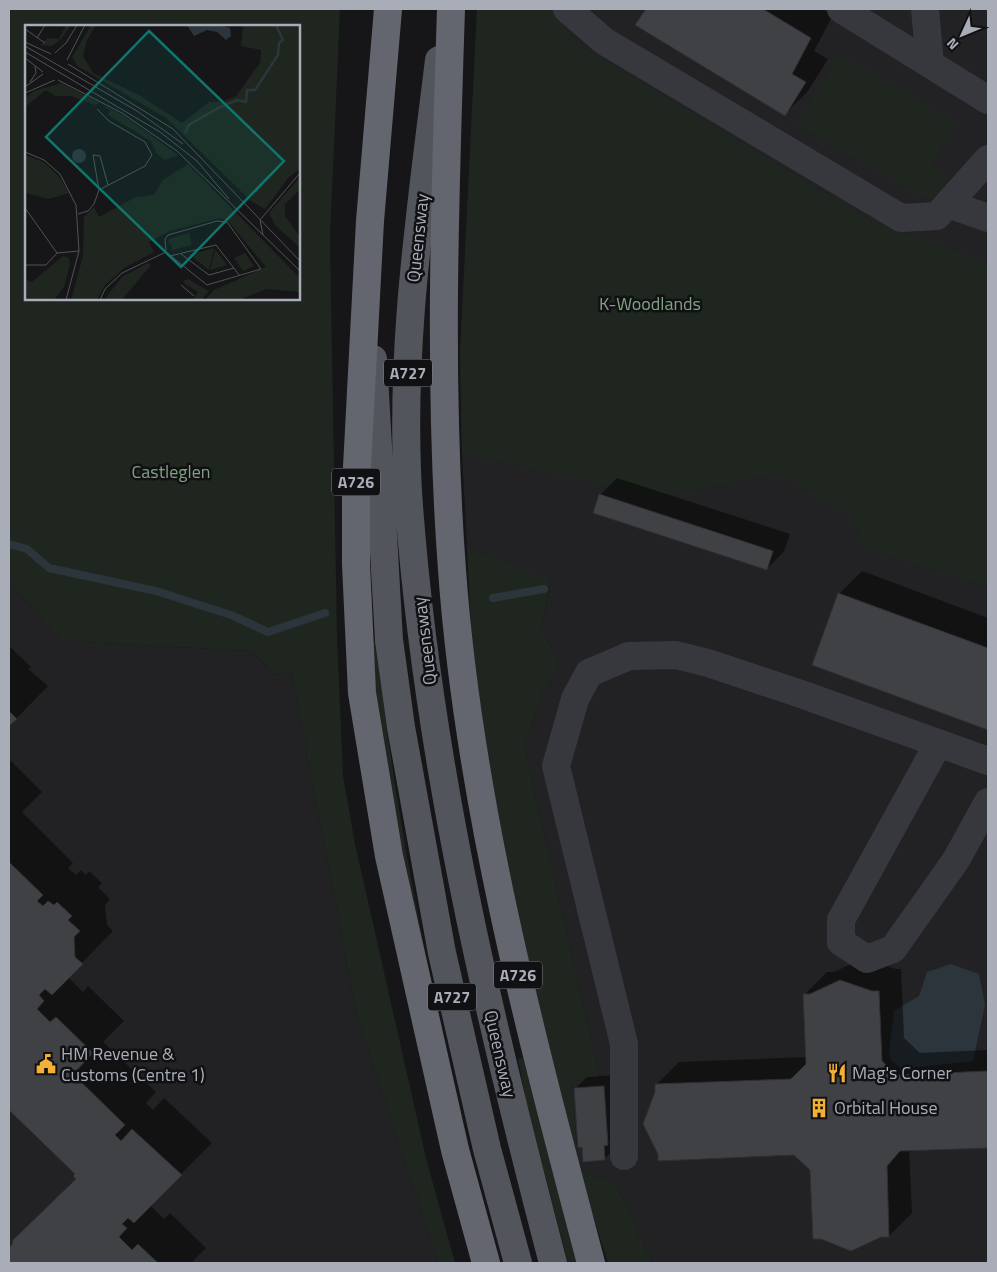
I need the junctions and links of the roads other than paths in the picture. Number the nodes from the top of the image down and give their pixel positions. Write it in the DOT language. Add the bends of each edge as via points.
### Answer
graph roads {
  1 [pos="388,9"];
  2 [pos="445,9"];
  3 [pos="451,9"];
  4 [pos="567,9"];
  5 [pos="841,9"];
  6 [pos="925,9"];
  7 [pos="930,64"];
  8 [pos="988,100"];
  9 [pos="988,159"];
  10 [pos="948,204"];
  11 [pos="988,218"];
  12 [pos="368,272"];
  13 [pos="938,744"];
  14 [pos="988,761"];
  15 [pos="988,802"];
  16 [pos="624,1156"];
  17 [pos="486,1263"];
  18 [pos="518,1263"];
  19 [pos="553,1263"];
  20 [pos="591,1263"];
  1 -- 12 [label="highway, Queensway / A726"];
  2 -- 19 [label="main road, Queensway / A727" via="409,317 409,504 438,738 469,914 505,1078"];
  3 -- 20 [label="highway, Queensway / A726" via="443,334 452,571 463,674 483,799 525,1012"];
  4 -- 10 [label="lane" via="604,41 901,218 937,216"];
  5 -- 7 [label="lane"];
  6 -- 7 [label="lane"];
  7 -- 8 [label="lane"];
  9 -- 10 [label="lane"];
  10 -- 11 [label="lane"];
  12 -- 17 [label="highway, Queensway / A726" via="356,486 356,573 362,693 390,856 455,1150"];
  12 -- 18 [label="main road, Queensway / A727" via="390,640 401,727 442,953 487,1149"];
  13 -- 14 [label="lane"];
  13 -- 15 [label="lane" via="841,920 841,942 867,959 893,949 956,860"];
  13 -- 16 [label="lane" via="676,654 630,656 589,673 575,699 556,766 624,1044"];
}
